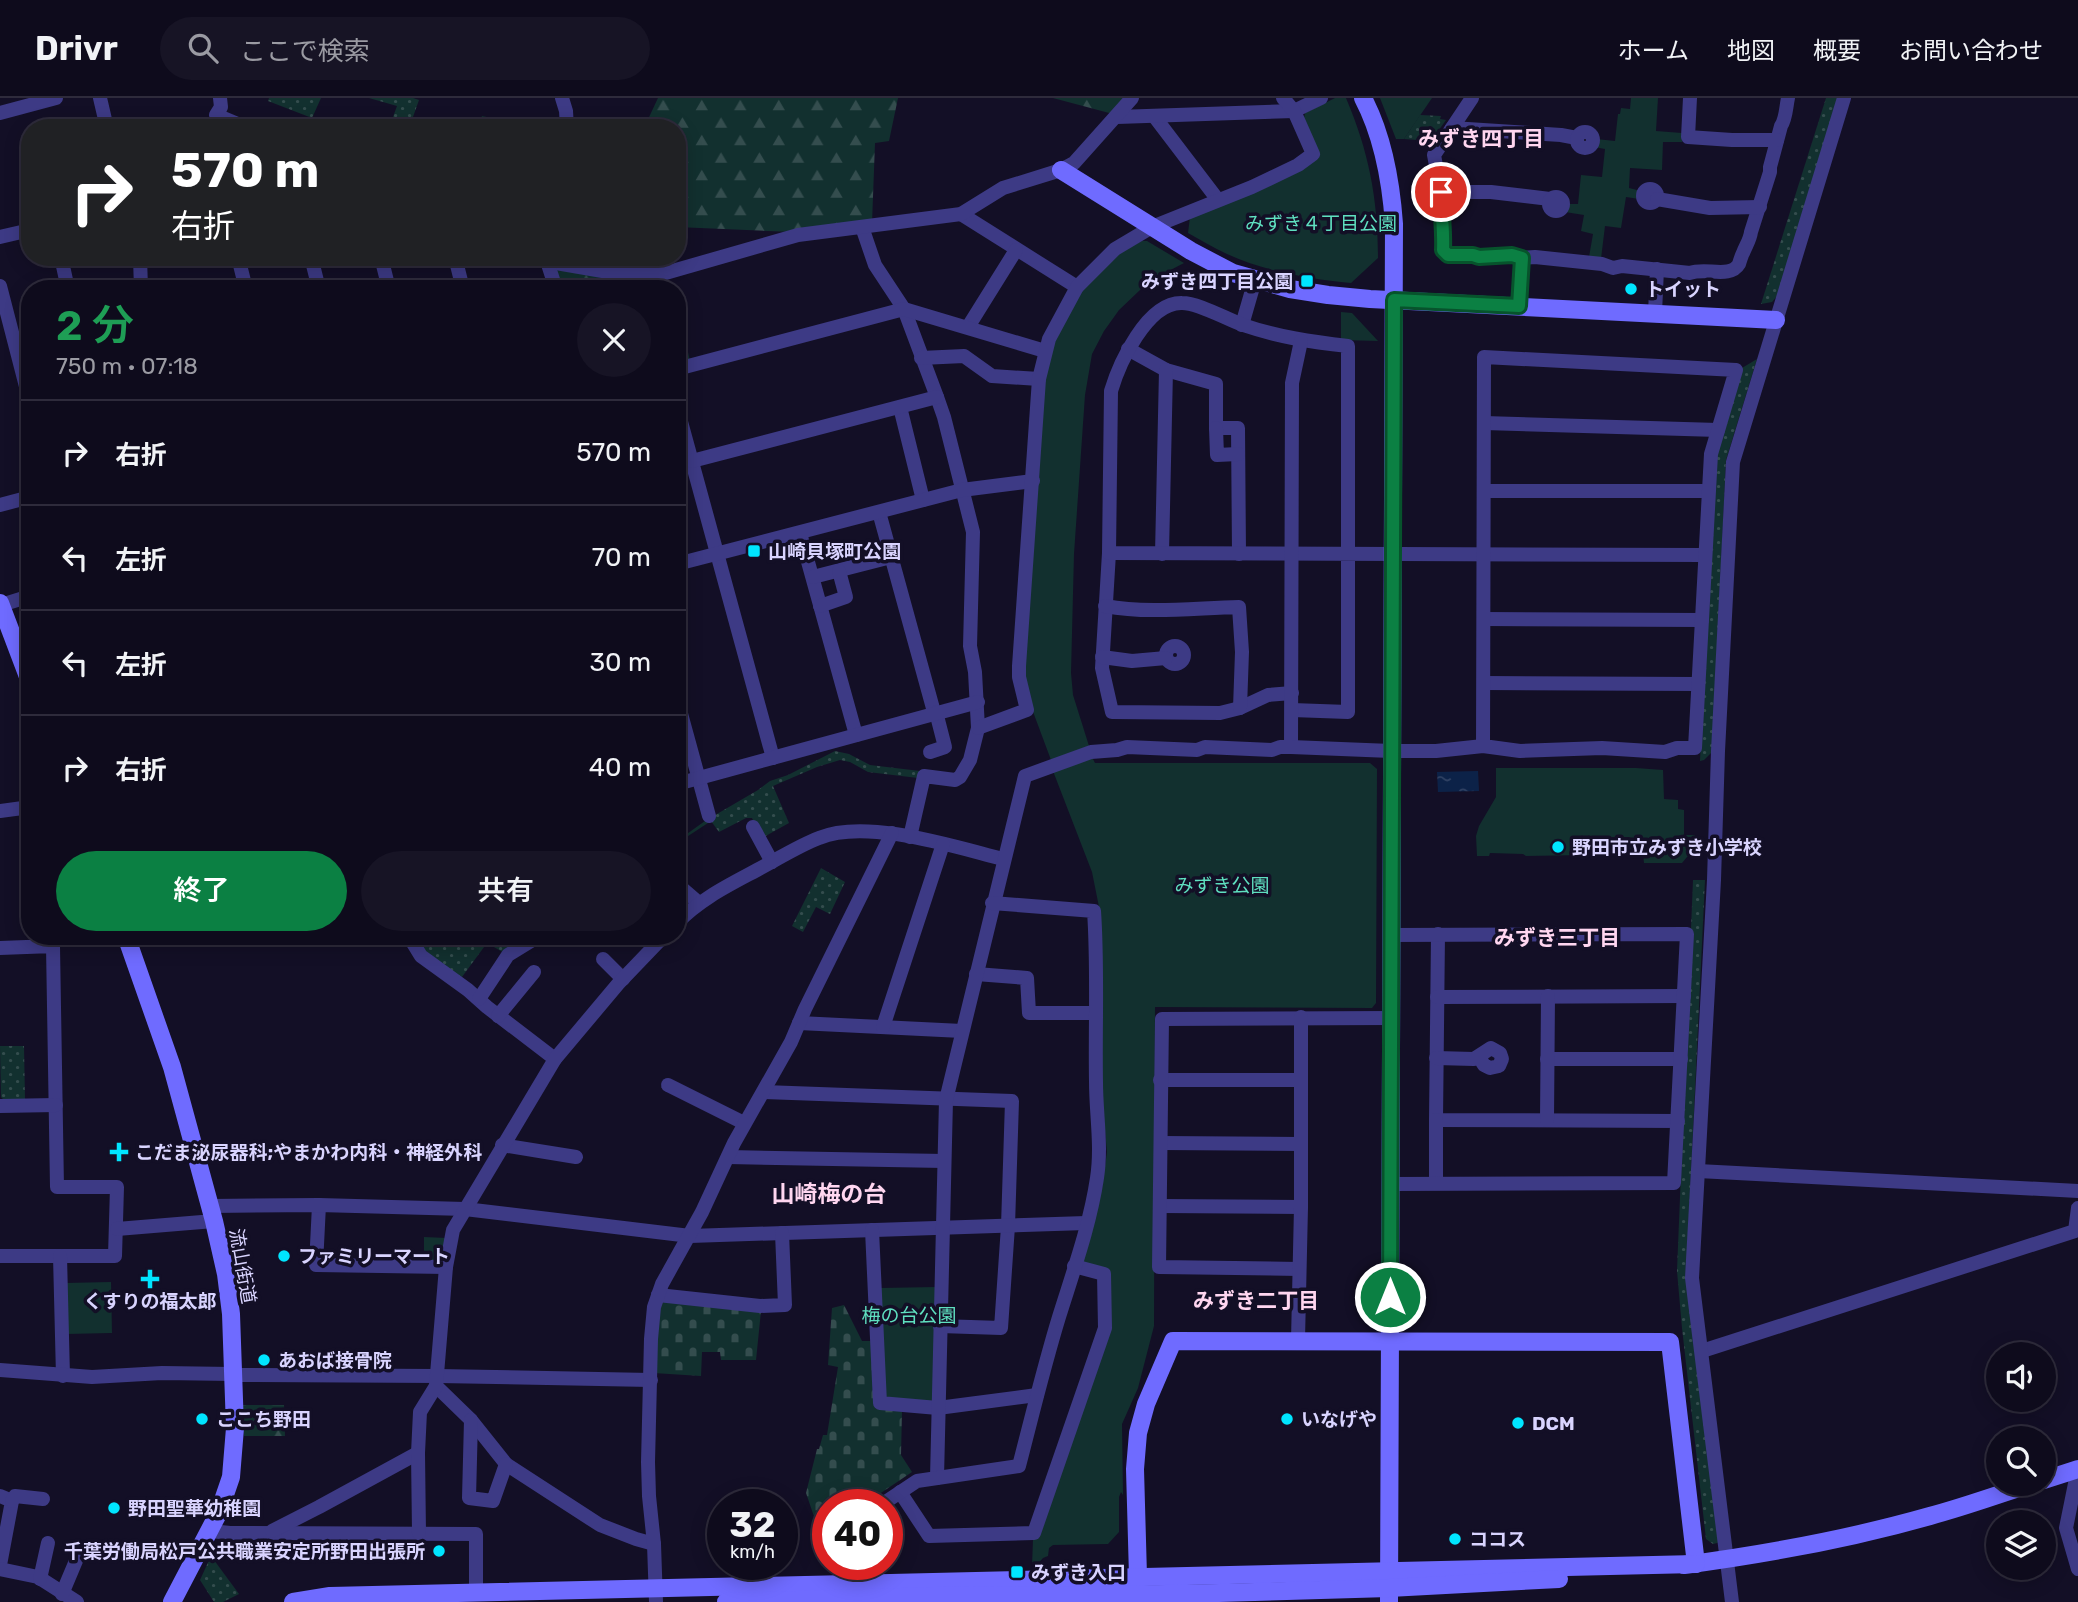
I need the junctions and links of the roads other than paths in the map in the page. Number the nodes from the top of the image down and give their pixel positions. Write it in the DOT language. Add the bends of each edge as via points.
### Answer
graph roads {
  1 [pos="56,98"];
  2 [pos="100,98"];
  3 [pos="220,98"];
  4 [pos="562,98"];
  5 [pos="1132,98"];
  6 [pos="1283,98"];
  7 [pos="1321,98"];
  8 [pos="1363,98"];
  9 [pos="1472,98"];
  10 [pos="1690,98"];
  11 [pos="1844,98"];
  12 [pos="1785,99"];
  13 [pos="1294,111"];
  14 [pos="0,113"];
  15 [pos="1154,116"];
  16 [pos="1117,117"];
  17 [pos="105,119"];
  18 [pos="213,119"];
  19 [pos="566,119"];
  20 [pos="1452,128"];
  21 [pos="1577,138"];
  22 [pos="1777,140"];
  23 [pos="1061,170"];
  24 [pos="1441,192"];
  25 [pos="1550,199"];
  26 [pos="1218,200"];
  27 [pos="1657,200"];
  28 [pos="1760,206"];
  29 [pos="961,214"];
  30 [pos="862,227"];
  31 [pos="1152,227"];
  32 [pos="21,232"];
  33 [pos="0,237"];
  34 [pos="1016,250"];
  35 [pos="1522,258"];
  36 [pos="580,266"];
  37 [pos="1657,269"];
  38 [pos="1255,280"];
  39 [pos="0,286"];
  40 [pos="1077,287"];
  41 [pos="1394,300"];
  42 [pos="1519,306"];
  43 [pos="904,309"];
  44 [pos="1655,313"];
  45 [pos="1776,320"];
  46 [pos="1242,325"];
  47 [pos="968,327"];
  48 [pos="1301,341"];
  49 [pos="1128,348"];
  50 [pos="1045,351"];
  51 [pos="921,358"];
  52 [pos="21,367"];
  53 [pos="686,367"];
  54 [pos="1166,370"];
  55 [pos="1039,379"];
  56 [pos="937,397"];
  57 [pos="900,407"];
  58 [pos="1484,423"];
  59 [pos="1216,428"];
  60 [pos="1717,430"];
  61 [pos="686,439"];
  62 [pos="1238,454"];
  63 [pos="692,461"];
  64 [pos="1032,481"];
  65 [pos="962,490"];
  66 [pos="1485,491"];
  67 [pos="1708,491"];
  68 [pos="21,500"];
  69 [pos="923,500"];
  70 [pos="0,506"];
  71 [pos="879,512"];
  72 [pos="800,533"];
  73 [pos="1109,553"];
  74 [pos="1348,553"];
  75 [pos="717,554"];
  76 [pos="1162,554"];
  77 [pos="1239,554"];
  78 [pos="1292,554"];
  79 [pos="1392,554"];
  80 [pos="1484,554"];
  81 [pos="1705,555"];
  82 [pos="891,557"];
  83 [pos="686,562"];
  84 [pos="839,570"];
  85 [pos="813,577"];
  86 [pos="21,598"];
  87 [pos="0,604"];
  88 [pos="820,606"];
  89 [pos="1105,606"];
  90 [pos="1484,619"];
  91 [pos="1702,620"];
  92 [pos="1102,657"];
  93 [pos="1166,657"];
  94 [pos="21,659"];
  95 [pos="1483,683"];
  96 [pos="1698,684"];
  97 [pos="1292,694"];
  98 [pos="978,702"];
  99 [pos="1240,708"];
  100 [pos="1292,710"];
  101 [pos="935,712"];
  102 [pos="978,728"];
  103 [pos="686,731"];
  104 [pos="856,735"];
  105 [pos="1483,746"];
  106 [pos="1292,747"];
  107 [pos="1391,751"];
  108 [pos="930,752"];
  109 [pos="773,758"];
  110 [pos="699,778"];
  111 [pos="686,782"];
  112 [pos="21,808"];
  113 [pos="0,811"];
  114 [pos="709,816"];
  115 [pos="753,827"];
  116 [pos="892,833"];
  117 [pos="909,837"];
  118 [pos="943,844"];
  119 [pos="1003,859"];
  120 [pos="772,862"];
  121 [pos="686,892"];
  122 [pos="699,903"];
  123 [pos="992,903"];
  124 [pos="686,915"];
  125 [pos="1438,934"];
  126 [pos="1391,935"];
  127 [pos="129,945"];
  128 [pos="414,945"];
  129 [pos="524,945"];
  130 [pos="654,945"];
  131 [pos="0,948"];
  132 [pos="603,959"];
  133 [pos="534,972"];
  134 [pos="976,974"];
  135 [pos="623,979"];
  136 [pos="1548,996"];
  137 [pos="1684,996"];
  138 [pos="1437,997"];
  139 [pos="478,999"];
  140 [pos="1096,1013"];
  141 [pos="498,1016"];
  142 [pos="1301,1017"];
  143 [pos="1391,1018"];
  144 [pos="799,1023"];
  145 [pos="883,1027"];
  146 [pos="962,1031"];
  147 [pos="1479,1057"];
  148 [pos="1436,1058"];
  149 [pos="555,1059"];
  150 [pos="1547,1059"];
  151 [pos="1681,1059"];
  152 [pos="1160,1080"];
  153 [pos="1300,1080"];
  154 [pos="668,1085"];
  155 [pos="764,1092"];
  156 [pos="946,1100"];
  157 [pos="56,1105"];
  158 [pos="0,1106"];
  159 [pos="1436,1120"];
  160 [pos="1547,1121"];
  161 [pos="1678,1121"];
  162 [pos="744,1123"];
  163 [pos="1161,1143"];
  164 [pos="1301,1144"];
  165 [pos="502,1145"];
  166 [pos="576,1157"];
  167 [pos="728,1157"];
  168 [pos="944,1161"];
  169 [pos="1698,1171"];
  170 [pos="1436,1183"];
  171 [pos="1391,1184"];
  172 [pos="2078,1191"];
  173 [pos="319,1205"];
  174 [pos="1161,1206"];
  175 [pos="1301,1207"];
  176 [pos="2078,1208"];
  177 [pos="465,1209"];
  178 [pos="212,1214"];
  179 [pos="1086,1223"];
  180 [pos="1008,1226"];
  181 [pos="943,1228"];
  182 [pos="117,1229"];
  183 [pos="872,1230"];
  184 [pos="782,1233"];
  185 [pos="690,1236"];
  186 [pos="0,1256"];
  187 [pos="60,1256"];
  188 [pos="1074,1266"];
  189 [pos="446,1267"];
  190 [pos="1299,1269"];
  191 [pos="658,1295"];
  192 [pos="940,1326"];
  193 [pos="1298,1340"];
  194 [pos="1390,1340"];
  195 [pos="1702,1351"];
  196 [pos="0,1370"];
  197 [pos="233,1375"];
  198 [pos="63,1376"];
  199 [pos="651,1380"];
  200 [pos="437,1381"];
  201 [pos="1037,1395"];
  202 [pos="938,1408"];
  203 [pos="471,1420"];
  204 [pos="418,1453"];
  205 [pos="506,1464"];
  206 [pos="2078,1469"];
  207 [pos="2056,1476"];
  208 [pos="937,1478"];
  209 [pos="903,1491"];
  210 [pos="903,1495"];
  211 [pos="1994,1496"];
  212 [pos="6,1499"];
  213 [pos="43,1499"];
  214 [pos="310,1512"];
  215 [pos="211,1531"];
  216 [pos="310,1532"];
  217 [pos="268,1533"];
  218 [pos="419,1533"];
  219 [pos="48,1543"];
  220 [pos="654,1544"];
  221 [pos="78,1556"];
  222 [pos="1728,1560"];
  223 [pos="1696,1564"];
  224 [pos="0,1567"];
  225 [pos="2078,1569"];
  226 [pos="1138,1576"];
  227 [pos="40,1579"];
  228 [pos="1389,1587"];
  229 [pos="476,1592"];
  230 [pos="62,1594"];
  231 [pos="655,1595"];
  232 [pos="863,1595"];
  233 [pos="77,1602"];
  234 [pos="172,1602"];
  235 [pos="293,1602"];
  236 [pos="726,1602"];
  237 [pos="1732,1602"];
  1 -- 14 [label="street"];
  2 -- 17 [label="street"];
  3 -- 18 [label="street" via="221,107"];
  4 -- 19 [label="street"];
  5 -- 16 [label="street"];
  6 -- 13 [label="street"];
  7 -- 13 [label="street"];
  8 -- 41 [label="street" via="1391,188"];
  9 -- 20 [label="street"];
  10 -- 22 [label="street" via="1688,137"];
  11 -- 45 [label="street"];
  12 -- 22 [label="street"];
  13 -- 15 [label="street"];
  13 -- 26 [label="street" via="1313,154"];
  15 -- 16 [label="street"];
  15 -- 26 [label="street"];
  16 -- 23 [label="street" via="1074,163"];
  20 -- 21 [label="street"];
  20 -- 24 [label="street" via="1434,155"];
  22 -- 28 [label="street"];
  23 -- 29 [label="street" via="1003,188"];
  23 -- 31 [label="street"];
  24 -- 25 [label="street"];
  24 -- 35 [label="street" via="1443,250 1448,255"];
  26 -- 31 [label="street"];
  27 -- 28 [label="street" via="1710,208"];
  28 -- 37 [label="street" via="1750,241 1731,272"];
  29 -- 30 [label="street"];
  29 -- 34 [label="street"];
  30 -- 36 [label="street" via="798,235 662,274 620,274"];
  30 -- 43 [label="street" via="875,265"];
  31 -- 38 [label="street" via="1212,263"];
  31 -- 40 [label="street" via="1115,249"];
  32 -- 33 [label="street"];
  34 -- 40 [label="street"];
  34 -- 47 [label="street"];
  35 -- 37 [label="street"];
  35 -- 42 [label="street"];
  37 -- 44 [label="street"];
  38 -- 41 [label="street" via="1328,295"];
  38 -- 46 [label="street"];
  39 -- 52 [label="street"];
  40 -- 50 [label="street"];
  41 -- 42 [label="street"];
  41 -- 79 [label="street"];
  42 -- 44 [label="street"];
  43 -- 47 [label="street"];
  43 -- 51 [label="street"];
  43 -- 53 [label="street"];
  44 -- 45 [label="street"];
  45 -- 169 [label="street" via="1733,462"];
  46 -- 48 [label="street"];
  46 -- 49 [label="street" via="1183,303 1172,304 1158,312"];
  47 -- 50 [label="street"];
  48 -- 74 [label="street" via="1348,346"];
  48 -- 78 [label="street" via="1292,383"];
  49 -- 54 [label="street"];
  49 -- 73 [label="street" via="1110,400"];
  50 -- 55 [label="street"];
  51 -- 55 [label="street" via="964,356 992,376"];
  51 -- 56 [label="street"];
  54 -- 59 [label="street" via="1216,384"];
  54 -- 76 [label="street"];
  55 -- 64 [label="street"];
  56 -- 57 [label="street"];
  56 -- 65 [label="street"];
  57 -- 63 [label="street"];
  57 -- 69 [label="street"];
  58 -- 60 [label="street"];
  58 -- 60 [label="street" via="1484,357 1736,370"];
  58 -- 66 [label="street"];
  59 -- 62 [label="street" via="1217,454"];
  59 -- 62 [label="street" via="1238,428"];
  60 -- 67 [label="street"];
  61 -- 63 [label="street"];
  62 -- 77 [label="street"];
  63 -- 75 [label="street"];
  64 -- 65 [label="street"];
  64 -- 102 [label="street" via="1019,677 1027,710"];
  65 -- 69 [label="street"];
  65 -- 98 [label="street" via="973,532 970,646"];
  66 -- 67 [label="street"];
  66 -- 80 [label="street"];
  67 -- 81 [label="street"];
  68 -- 70 [label="street"];
  69 -- 71 [label="street"];
  71 -- 72 [label="street"];
  71 -- 82 [label="street"];
  72 -- 75 [label="street"];
  72 -- 85 [label="street"];
  73 -- 76 [label="street"];
  73 -- 89 [label="street"];
  74 -- 78 [label="street"];
  74 -- 79 [label="street"];
  74 -- 100 [label="street" via="1348,712"];
  75 -- 83 [label="street"];
  75 -- 109 [label="street"];
  76 -- 77 [label="street"];
  77 -- 78 [label="street"];
  78 -- 97 [label="street"];
  79 -- 80 [label="street"];
  79 -- 107 [label="street"];
  80 -- 81 [label="street"];
  80 -- 90 [label="street"];
  81 -- 91 [label="street"];
  82 -- 84 [label="street"];
  82 -- 101 [label="street"];
  84 -- 85 [label="street"];
  84 -- 88 [label="street" via="846,597"];
  85 -- 88 [label="street"];
  86 -- 87 [label="street"];
  87 -- 94 [label="street"];
  88 -- 104 [label="street"];
  89 -- 92 [label="street"];
  89 -- 99 [label="street" via="1154,610 1239,607"];
  90 -- 91 [label="street"];
  90 -- 95 [label="street"];
  91 -- 96 [label="street"];
  92 -- 93 [label="street" via="1132,661"];
  92 -- 99 [label="street" via="1112,712 1220,713"];
  95 -- 96 [label="street"];
  95 -- 105 [label="street"];
  96 -- 105 [label="street" via="1695,748 1520,751"];
  97 -- 99 [label="street" via="1268,695"];
  97 -- 100 [label="street"];
  98 -- 101 [label="street"];
  98 -- 102 [label="street"];
  100 -- 106 [label="street"];
  101 -- 104 [label="street"];
  101 -- 108 [label="street" via="945,747"];
  102 -- 117 [label="street" via="970,760 960,777 924,776"];
  103 -- 110 [label="street"];
  104 -- 109 [label="street"];
  105 -- 107 [label="street"];
  106 -- 107 [label="street"];
  106 -- 119 [label="street" via="1126,747 1091,752 1025,776"];
  107 -- 126 [label="street"];
  109 -- 110 [label="street"];
  110 -- 111 [label="street"];
  110 -- 114 [label="street"];
  112 -- 113 [label="street"];
  115 -- 120 [label="street"];
  116 -- 117 [label="street"];
  116 -- 120 [label="street" via="860,831 821,837"];
  116 -- 144 [label="street"];
  117 -- 118 [label="street"];
  118 -- 119 [label="street"];
  118 -- 145 [label="street"];
  119 -- 123 [label="street"];
  120 -- 122 [label="street"];
  121 -- 122 [label="street"];
  122 -- 124 [label="street"];
  123 -- 134 [label="street"];
  123 -- 140 [label="street" via="1094,912"];
  125 -- 126 [label="street"];
  125 -- 137 [label="street" via="1687,934"];
  125 -- 138 [label="street"];
  126 -- 143 [label="street"];
  127 -- 178 [label="street, 流山街道" via="172,1068"];
  128 -- 139 [label="street" via="421,956"];
  129 -- 139 [label="street" via="508,955"];
  130 -- 135 [label="street"];
  131 -- 157 [label="street" via="53,946"];
  132 -- 135 [label="street"];
  133 -- 141 [label="street"];
  134 -- 140 [label="street" via="1027,978 1029,1013"];
  134 -- 146 [label="street"];
  135 -- 149 [label="street"];
  136 -- 137 [label="street"];
  136 -- 138 [label="street"];
  136 -- 150 [label="street"];
  137 -- 151 [label="street"];
  138 -- 148 [label="street"];
  139 -- 141 [label="street"];
  140 -- 179 [label="street" via="1100,1160"];
  141 -- 149 [label="street"];
  142 -- 143 [label="street"];
  142 -- 152 [label="street" via="1162,1019"];
  142 -- 153 [label="street"];
  143 -- 171 [label="street"];
  144 -- 145 [label="street"];
  144 -- 155 [label="street"];
  145 -- 146 [label="street"];
  146 -- 156 [label="street"];
  147 -- 148 [label="street"];
  148 -- 159 [label="street"];
  149 -- 165 [label="street"];
  150 -- 151 [label="street"];
  150 -- 160 [label="street"];
  151 -- 161 [label="street"];
  152 -- 153 [label="street"];
  152 -- 163 [label="street"];
  153 -- 164 [label="street"];
  154 -- 162 [label="street"];
  155 -- 156 [label="street"];
  155 -- 162 [label="street"];
  156 -- 168 [label="street"];
  156 -- 180 [label="street" via="1012,1101"];
  157 -- 158 [label="street"];
  157 -- 182 [label="street" via="57,1187 117,1187"];
  159 -- 160 [label="street"];
  159 -- 170 [label="street"];
  160 -- 161 [label="street"];
  161 -- 170 [label="street" via="1674,1184"];
  162 -- 167 [label="street"];
  163 -- 164 [label="street"];
  163 -- 174 [label="street"];
  164 -- 175 [label="street"];
  165 -- 166 [label="street"];
  165 -- 177 [label="street"];
  167 -- 168 [label="street"];
  167 -- 185 [label="street"];
  168 -- 181 [label="street"];
  169 -- 172 [label="street"];
  169 -- 195 [label="street" via="1692,1278"];
  170 -- 171 [label="street"];
  171 -- 194 [label="street"];
  173 -- 177 [label="street"];
  173 -- 178 [label="street"];
  173 -- 189 [label="street" via="316,1265"];
  174 -- 175 [label="street"];
  174 -- 190 [label="street" via="1159,1267"];
  175 -- 190 [label="street"];
  176 -- 195 [label="street" via="2075,1231"];
  177 -- 185 [label="street"];
  177 -- 189 [label="street" via="453,1230"];
  178 -- 182 [label="street"];
  178 -- 197 [label="street, 流山街道" via="226,1274"];
  179 -- 180 [label="street"];
  179 -- 188 [label="street"];
  180 -- 181 [label="street"];
  180 -- 192 [label="street" via="1001,1328"];
  181 -- 183 [label="street"];
  181 -- 192 [label="street"];
  182 -- 187 [label="street" via="115,1256"];
  183 -- 184 [label="street"];
  183 -- 202 [label="street" via="880,1403"];
  184 -- 185 [label="street"];
  184 -- 191 [label="street" via="785,1305"];
  185 -- 191 [label="street"];
  186 -- 187 [label="street"];
  187 -- 198 [label="street"];
  188 -- 201 [label="street"];
  188 -- 210 [label="street" via="1104,1274 1105,1328 1034,1533 929,1536"];
  189 -- 200 [label="street"];
  190 -- 193 [label="street"];
  191 -- 199 [label="street"];
  192 -- 202 [label="street"];
  193 -- 194 [label="street"];
  193 -- 226 [label="street" via="1173,1341 1138,1433"];
  194 -- 223 [label="street" via="1670,1342"];
  194 -- 228 [label="street"];
  195 -- 222 [label="street"];
  196 -- 198 [label="street"];
  197 -- 198 [label="street"];
  197 -- 200 [label="street"];
  197 -- 215 [label="street, 流山街道" via="236,1428 231,1477"];
  199 -- 200 [label="street"];
  199 -- 220 [label="street" via="649,1496"];
  200 -- 203 [label="street"];
  200 -- 204 [label="street" via="420,1412"];
  201 -- 202 [label="street"];
  201 -- 208 [label="street" via="1019,1466"];
  202 -- 208 [label="street"];
  203 -- 205 [label="street"];
  203 -- 205 [label="street" via="469,1498 493,1501"];
  204 -- 214 [label="street"];
  204 -- 218 [label="street"];
  205 -- 220 [label="street" via="600,1525"];
  206 -- 207 [label="street"];
  206 -- 225 [label="street" via="2066,1528"];
  208 -- 209 [label="street" via="917,1481"];
  211 -- 222 [label="street" via="1876,1530"];
  212 -- 213 [label="street"];
  212 -- 224 [label="street"];
  214 -- 216 [label="street"];
  214 -- 217 [label="street"];
  215 -- 217 [label="street"];
  215 -- 234 [label="street, 流山街道"];
  216 -- 217 [label="street"];
  216 -- 218 [label="street"];
  218 -- 229 [label="street" via="476,1534"];
  219 -- 227 [label="street"];
  220 -- 231 [label="street"];
  221 -- 230 [label="street"];
  222 -- 223 [label="street"];
  222 -- 237 [label="street"];
  223 -- 228 [label="street" via="1538,1581"];
  224 -- 227 [label="street"];
  226 -- 228 [label="street"];
  226 -- 232 [label="street"];
  227 -- 230 [label="street"];
  228 -- 232 [label="street" via="1068,1596"];
  229 -- 231 [label="street"];
  229 -- 235 [label="street" via="330,1596"];
  230 -- 233 [label="street"];
  231 -- 232 [label="street"];
  232 -- 236 [label="street"];
}
